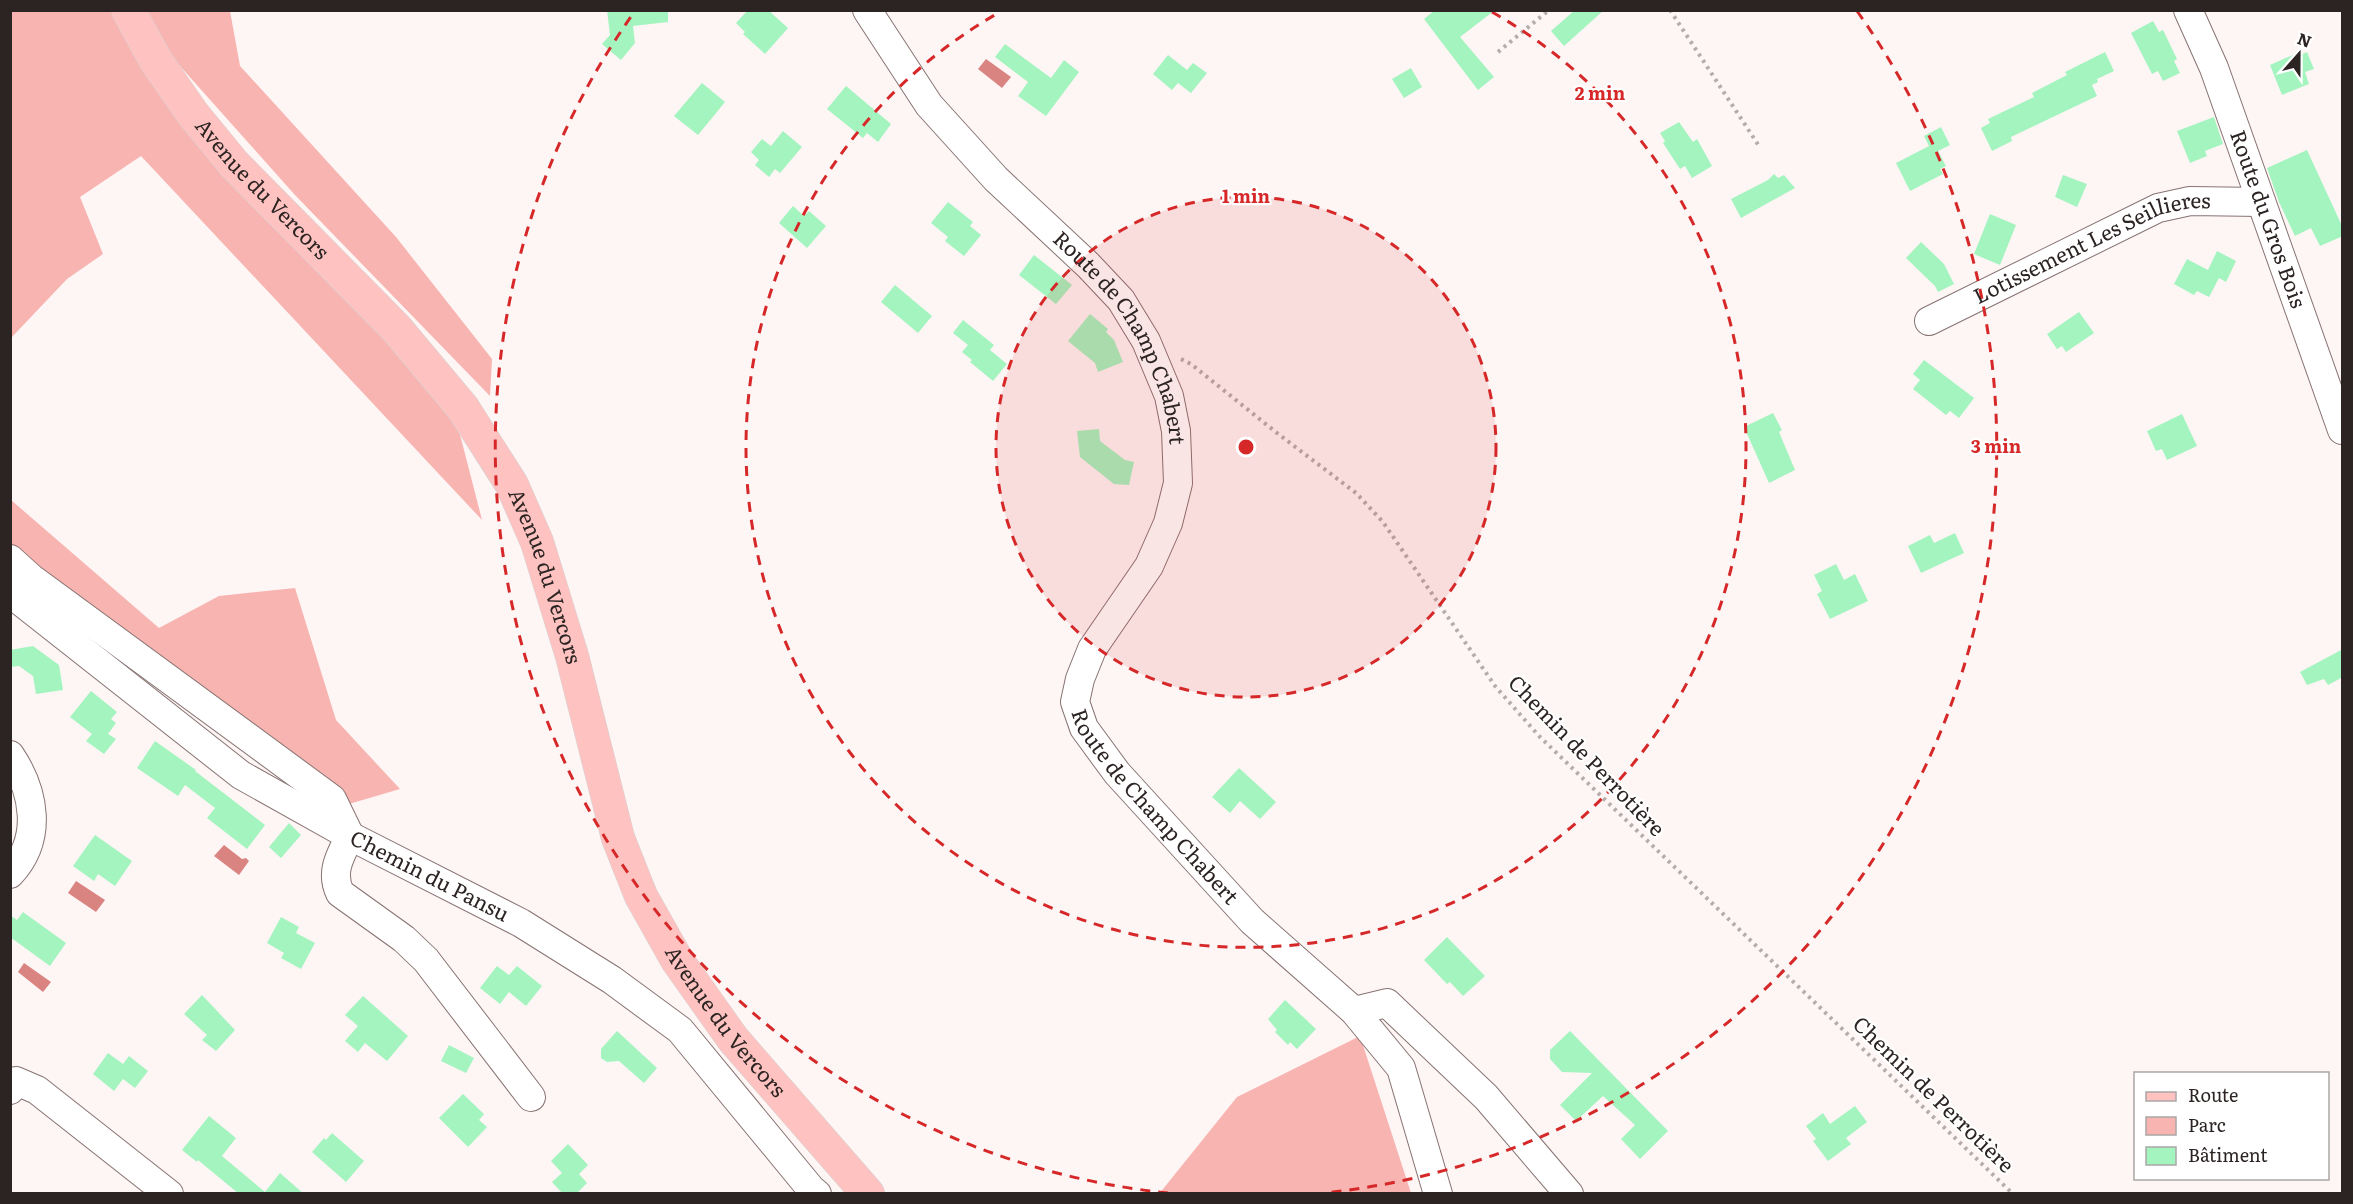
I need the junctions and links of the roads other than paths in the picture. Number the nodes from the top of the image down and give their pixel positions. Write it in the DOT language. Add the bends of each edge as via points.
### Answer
graph roads {
  1 [pos="128,10"];
  2 [pos="867,10"];
  3 [pos="2188,10"];
  4 [pos="2261,202"];
  5 [pos="1929,321"];
  6 [pos="2343,430"];
  7 [pos="10,559"];
  8 [pos="14,601"];
  9 [pos="10,755"];
  10 [pos="350,836"];
  11 [pos="10,874"];
  12 [pos="1354,1011"];
  13 [pos="10,1090"];
  14 [pos="531,1097"];
  15 [pos="169,1194"];
  16 [pos="817,1194"];
  17 [pos="868,1194"];
  18 [pos="1438,1194"];
  19 [pos="1569,1194"];
  1 -- 17 [label="main road, Avenue du Vercors" via="156,61 193,114 234,164 396,328 463,408 512,485 537,542 572,656 618,838 641,896 677,960 733,1039"];
  2 -- 12 [label="street, Route de Champ Chabert" via="929,105 996,179 1121,300 1146,341 1169,396 1176,431 1178,483 1168,523 1149,566 1092,649 1080,678 1075,702 1084,728 1117,773 1252,921"];
  3 -- 4 [label="street, Route du Gros Bois" via="2214,68"];
  4 -- 5 [label="street, Lotissement Les Seillieres" via="2190,201 2158,208"];
  4 -- 6 [label="street, Route du Gros Bois"];
  7 -- 10 [label="street" via="332,799"];
  8 -- 10 [label="street, Chemin du Pansu" via="241,775"];
  9 -- 11 [label="street" via="30,792 33,812 27,850"];
  10 -- 14 [label="street" via="335,867 335,883 340,893 404,939 426,960"];
  10 -- 16 [label="street, Chemin du Pansu" via="521,922 612,980 680,1030"];
  12 -- 18 [label="street, Route de Champ Chabert" via="1401,1068"];
  12 -- 19 [label="street" via="1387,1003 1486,1097"];
  13 -- 15 [label="street" via="16,1081 37,1090"];
}
